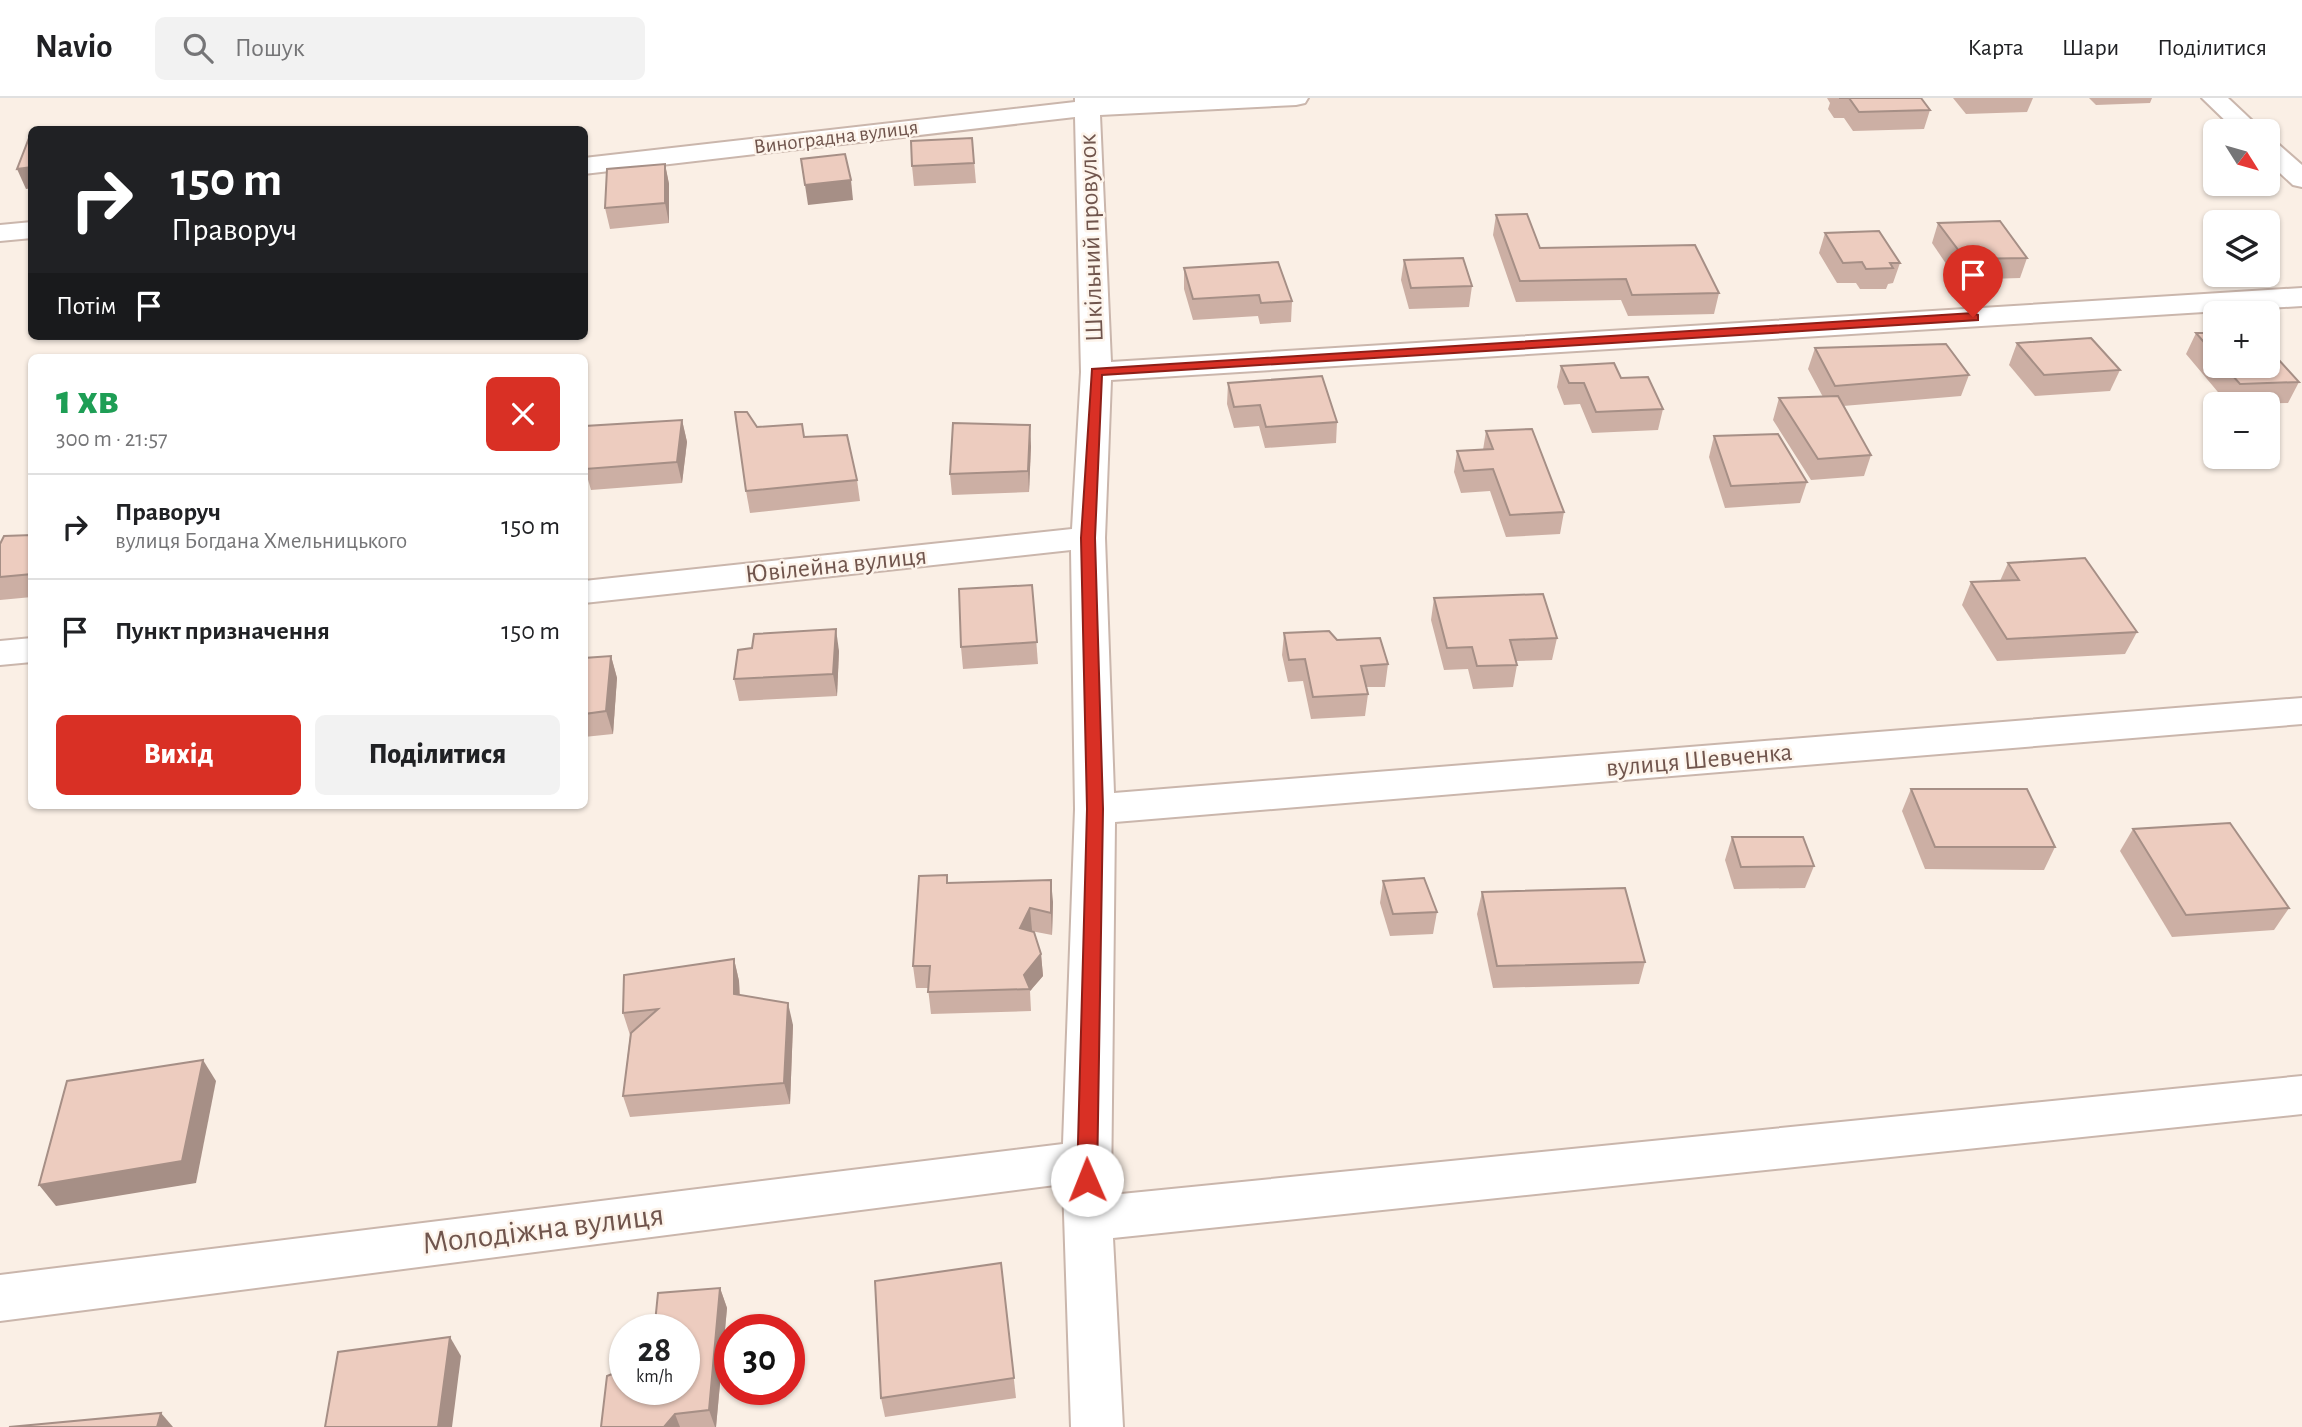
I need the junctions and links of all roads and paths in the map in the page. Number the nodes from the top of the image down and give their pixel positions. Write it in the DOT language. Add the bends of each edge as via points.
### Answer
graph roads {
  1 [pos="1296,98"];
  2 [pos="2214,98"];
  3 [pos="1087,103"];
  4 [pos="2237,119"];
  5 [pos="2280,159"];
  6 [pos="588,165"];
  7 [pos="2302,179"];
  8 [pos="28,230"];
  9 [pos="0,233"];
  10 [pos="2302,297"];
  11 [pos="1096,372"];
  12 [pos="1088,538"];
  13 [pos="588,592"];
  14 [pos="28,650"];
  15 [pos="0,653"];
  16 [pos="2302,710"];
  17 [pos="1095,809"];
  18 [pos="2302,1095"];
  19 [pos="1086,1161"];
  20 [pos="1089,1219"];
  21 [pos="0,1298"];
  22 [pos="1097,1427"];
  1 -- 3 [label="street, Виноградна вулиця"];
  2 -- 4 [label="street"];
  3 -- 6 [label="street, Виноградна вулиця"];
  3 -- 11 [label="street, Шкільний провулок"];
  5 -- 7 [label="street"];
  8 -- 9 [label="street"];
  10 -- 11 [label="street"];
  11 -- 12 [label="street, Шкільний провулок"];
  12 -- 13 [label="street, Ювілейна вулиця"];
  12 -- 17 [label="street, Шкільний провулок"];
  14 -- 15 [label="street"];
  16 -- 17 [label="street, вулиця Шевченка"];
  17 -- 19 [label="street, Шкільний провулок"];
  18 -- 20 [label="street"];
  19 -- 20 [label="street, Шкільний провулок"];
  19 -- 21 [label="street, Молодіжна вулиця"];
  20 -- 22 [label="street, Шкільний провулок"];
}
